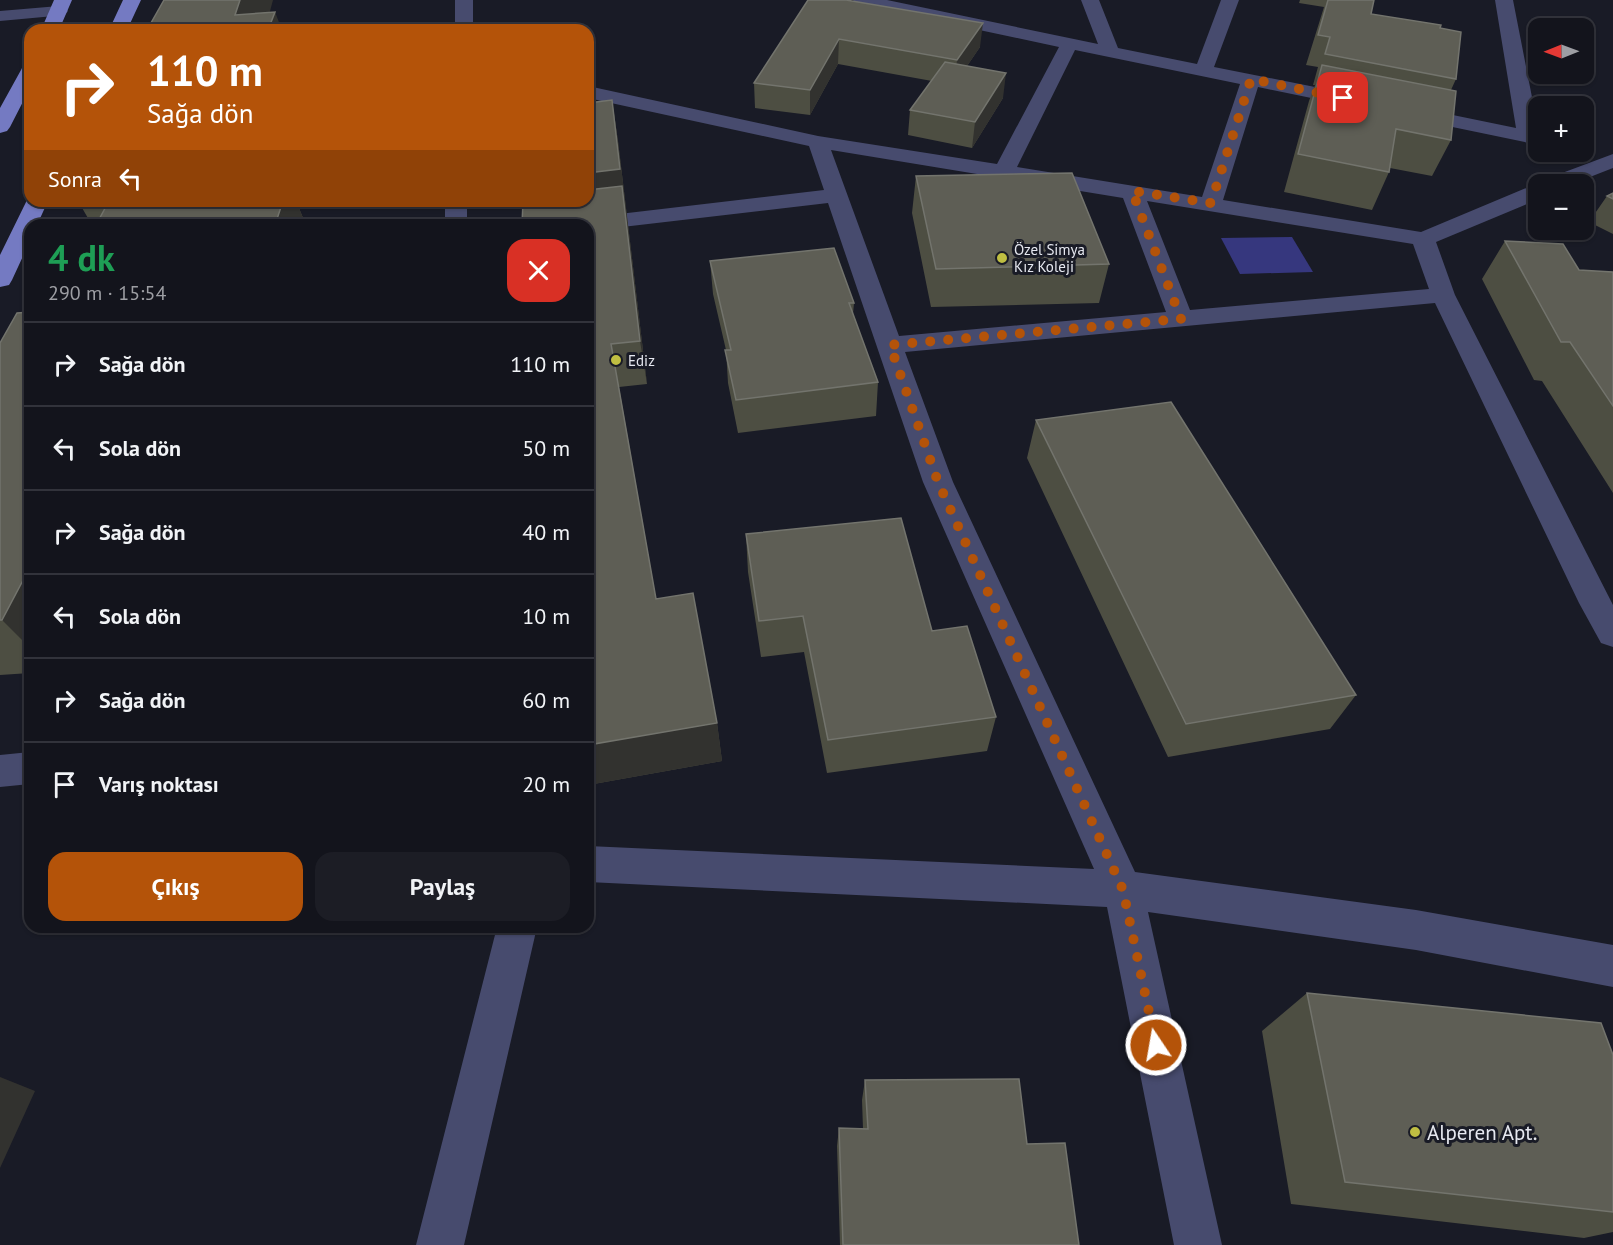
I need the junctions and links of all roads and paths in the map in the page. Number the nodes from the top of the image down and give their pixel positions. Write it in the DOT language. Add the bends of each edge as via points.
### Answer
graph roads {
  1 [pos="132,0"];
  2 [pos="464,0"];
  3 [pos="862,0"];
  4 [pos="1090,0"];
  5 [pos="1230,0"];
  6 [pos="1504,0"];
  7 [pos="61,6"];
  8 [pos="0,16"];
  9 [pos="53,24"];
  10 [pos="121,24"];
  11 [pos="464,24"];
  12 [pos="1069,44"];
  13 [pos="1110,52"];
  14 [pos="1204,70"];
  15 [pos="1251,79"];
  16 [pos="24,82"];
  17 [pos="594,93"];
  18 [pos="1528,110"];
  19 [pos="0,128"];
  20 [pos="1528,137"];
  21 [pos="818,142"];
  22 [pos="1594,154"];
  23 [pos="1613,160"];
  24 [pos="1004,171"];
  25 [pos="1579,174"];
  26 [pos="1132,191"];
  27 [pos="837,195"];
  28 [pos="1528,196"];
  29 [pos="1211,203"];
  30 [pos="594,224"];
  31 [pos="24,229"];
  32 [pos="1423,239"];
  33 [pos="0,280"];
  34 [pos="1443,295"];
  35 [pos="1181,319"];
  36 [pos="890,345"];
  37 [pos="1604,602"];
  38 [pos="1613,634"];
  39 [pos="24,769"];
  40 [pos="0,771"];
  41 [pos="594,864"];
  42 [pos="1123,890"];
  43 [pos="516,933"];
  44 [pos="1613,966"];
  45 [pos="440,1245"];
  46 [pos="1198,1245"];
  1 -- 10 [label="main road"];
  2 -- 11 [label="street"];
  3 -- 12 [label="street"];
  4 -- 13 [label="street"];
  5 -- 14 [label="street"];
  6 -- 18 [label="street"];
  7 -- 8 [label="street"];
  7 -- 9 [label="main road"];
  12 -- 13 [label="street"];
  12 -- 24 [label="street"];
  13 -- 14 [label="street"];
  14 -- 15 [label="street"];
  15 -- 20 [label="street"];
  15 -- 29 [label="street"];
  16 -- 19 [label="main road"];
  17 -- 21 [label="street"];
  21 -- 24 [label="street"];
  21 -- 27 [label="street"];
  22 -- 23 [label="street"];
  23 -- 25 [label="street"];
  24 -- 26 [label="street"];
  26 -- 29 [label="street"];
  26 -- 35 [label="street"];
  27 -- 30 [label="street"];
  27 -- 36 [label="street"];
  28 -- 32 [label="street"];
  29 -- 32 [label="street"];
  31 -- 33 [label="main road"];
  32 -- 34 [label="street"];
  34 -- 35 [label="street"];
  34 -- 37 [label="street"];
  35 -- 36 [label="street"];
  36 -- 42 [label="street" via="938,482"];
  37 -- 38 [label="street"];
  39 -- 40 [label="street"];
  41 -- 42 [label="street"];
  42 -- 44 [label="street" via="1416,930"];
  42 -- 46 [label="street"];
  43 -- 45 [label="street"];
}
